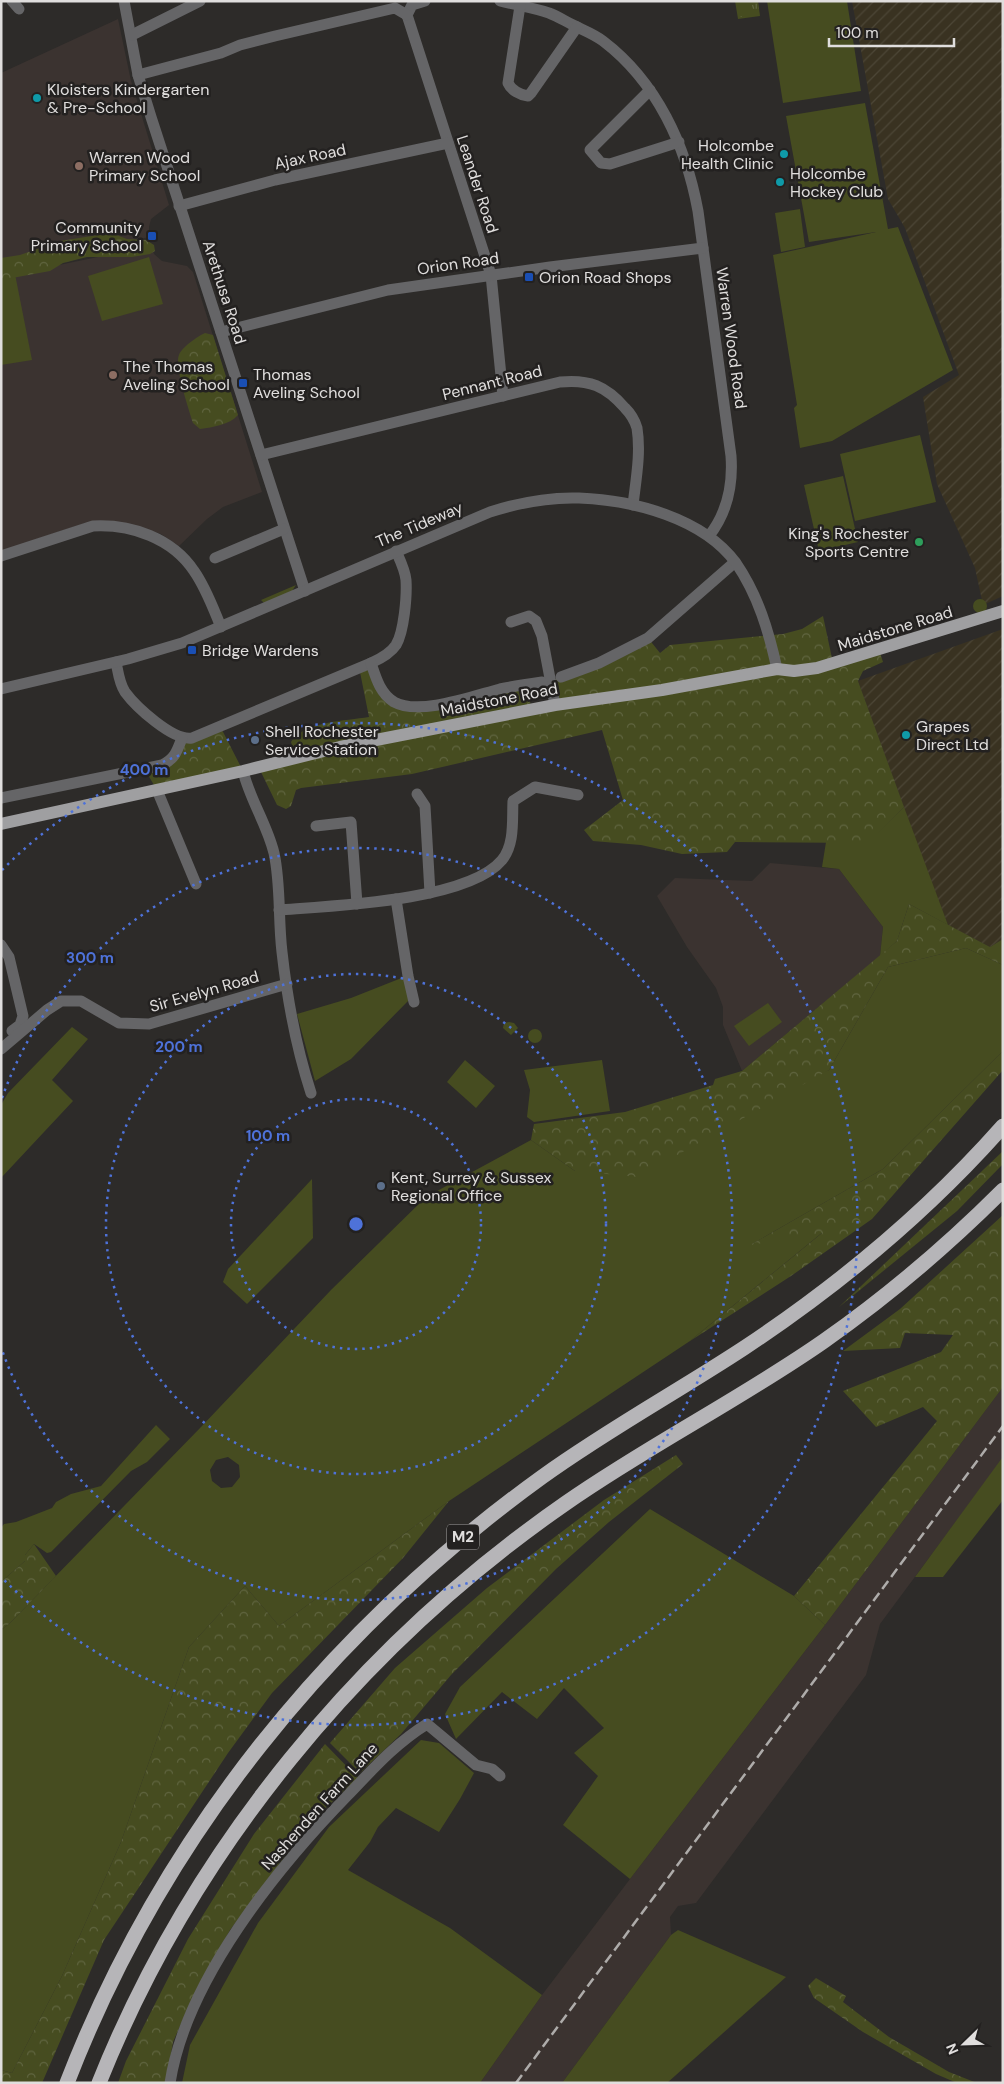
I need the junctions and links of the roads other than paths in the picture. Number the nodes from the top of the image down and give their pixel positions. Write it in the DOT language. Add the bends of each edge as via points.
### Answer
graph roads {
  1 [pos="124,1"];
  2 [pos="200,1"];
  3 [pos="425,1"];
  4 [pos="500,1"];
  5 [pos="394,5"];
  6 [pos="520,6"];
  7 [pos="407,15"];
  8 [pos="577,27"];
  9 [pos="132,35"];
  10 [pos="138,75"];
  11 [pos="650,90"];
  12 [pos="679,142"];
  13 [pos="448,143"];
  14 [pos="179,206"];
  15 [pos="703,248"];
  16 [pos="490,275"];
  17 [pos="222,332"];
  18 [pos="503,396"];
  19 [pos="261,456"];
  20 [pos="633,505"];
  21 [pos="284,528"];
  22 [pos="708,536"];
  23 [pos="396,551"];
  24 [pos="1,556"];
  25 [pos="215,558"];
  26 [pos="735,562"];
  27 [pos="305,591"];
  28 [pos="1003,611"];
  29 [pos="511,622"];
  30 [pos="221,627"];
  31 [pos="116,662"];
  32 [pos="371,663"];
  33 [pos="776,669"];
  34 [pos="560,677"];
  35 [pos="542,682"];
  36 [pos="1,689"];
  37 [pos="555,705"];
  38 [pos="182,738"];
  39 [pos="243,772"];
  40 [pos="157,790"];
  41 [pos="417,794"];
  42 [pos="578,795"];
  43 [pos="1,798"];
  44 [pos="1,824"];
  45 [pos="316,826"];
  46 [pos="196,884"];
  47 [pos="430,893"];
  48 [pos="396,899"];
  49 [pos="357,904"];
  50 [pos="280,910"];
  51 [pos="1,944"];
  52 [pos="287,984"];
  53 [pos="414,1002"];
  54 [pos="1,1040"];
  55 [pos="1,1049"];
  56 [pos="311,1093"];
  57 [pos="1003,1126"];
  58 [pos="1003,1190"];
  59 [pos="500,1776"];
  60 [pos="68,2083"];
  61 [pos="99,2083"];
  62 [pos="170,2083"];
  1 -- 9 [label="street, Arethusa Road"];
  2 -- 9 [label="street"];
  3 -- 7 [label="street" via="412,5"];
  4 -- 6 [label="street, Warren Wood Road"];
  5 -- 7 [label="street"];
  5 -- 10 [label="street"];
  6 -- 8 [label="street, Warren Wood Road" via="549,13"];
  6 -- 8 [label="street" via="508,83 522,95 531,93"];
  7 -- 13 [label="street, Leander Road"];
  8 -- 11 [label="street, Warren Wood Road" via="602,40"];
  9 -- 10 [label="street, Arethusa Road"];
  10 -- 14 [label="street, Arethusa Road"];
  11 -- 12 [label="street, Warren Wood Road"];
  11 -- 12 [label="street" via="590,150 601,163 610,164"];
  12 -- 15 [label="street, Warren Wood Road" via="692,180"];
  13 -- 14 [label="street, Ajax Road" via="275,180"];
  13 -- 16 [label="street, Leander Road"];
  14 -- 17 [label="street, Arethusa Road"];
  15 -- 16 [label="street, Orion Road"];
  15 -- 22 [label="street, Warren Wood Road" via="732,463 725,506"];
  16 -- 17 [label="street, Orion Road" via="388,290"];
  16 -- 18 [label="street, Leander Road"];
  17 -- 19 [label="street, Arethusa Road"];
  18 -- 19 [label="street, Pennant Road"];
  18 -- 20 [label="street, Pennant Road" via="576,380 590,382 615,396 636,425 638,448"];
  19 -- 21 [label="street, Arethusa Road"];
  20 -- 22 [label="street, The Tideway" via="670,516"];
  20 -- 23 [label="street, The Tideway" via="579,498 512,505"];
  21 -- 25 [label="street"];
  21 -- 27 [label="street, Arethusa Road"];
  22 -- 26 [label="street, The Tideway"];
  23 -- 27 [label="street, The Tideway"];
  23 -- 32 [label="street" via="406,581 400,636 388,653"];
  24 -- 30 [label="street" via="93,526 135,530 162,542 194,570"];
  26 -- 33 [label="street, The Tideway" via="756,600"];
  26 -- 34 [label="street, Maidstone Road" via="648,638 599,663"];
  27 -- 30 [label="street, The Tideway"];
  28 -- 33 [label="main road, Maidstone Road" via="817,668"];
  29 -- 37 [label="street" via="529,616 536,621 542,636"];
  30 -- 31 [label="street, The Tideway" via="165,649"];
  31 -- 36 [label="street, The Tideway"];
  31 -- 38 [label="street" via="125,692 168,732"];
  32 -- 35 [label="street, Maidstone Road" via="379,686 386,695 407,706 419,707"];
  32 -- 38 [label="street" via="192,738"];
  33 -- 37 [label="main road, Maidstone Road"];
  37 -- 39 [label="main road, Maidstone Road" via="340,746"];
  38 -- 43 [label="street" via="176,755 162,765"];
  39 -- 40 [label="main road, Maidstone Road"];
  39 -- 50 [label="street" via="274,854"];
  40 -- 44 [label="main road, Maidstone Road"];
  40 -- 46 [label="street"];
  41 -- 47 [label="street" via="425,806"];
  42 -- 47 [label="street" via="535,787 513,801 511,842 502,859 484,875"];
  45 -- 49 [label="street" via="351,822"];
  47 -- 48 [label="street"];
  48 -- 49 [label="street"];
  48 -- 53 [label="street"];
  49 -- 50 [label="street"];
  50 -- 52 [label="street"];
  51 -- 54 [label="street" via="9,957 23,1016 20,1025"];
  52 -- 55 [label="street, Sir Evelyn Road" via="151,1024 119,1023 81,1001 61,1001"];
  52 -- 56 [label="street" via="302,1064"];
  57 -- 60 [label="highway, M2" via="906,1224 832,1285 744,1348 542,1477 450,1548 350,1642 249,1759 178,1863 118,1970 90,2027"];
  58 -- 61 [label="highway, M2" via="877,1303 775,1373 567,1502 475,1572 389,1649 306,1739 228,1842 160,1954"];
  59 -- 62 [label="street, Nashenden Farm Lane" via="476,1766 427,1724 393,1749 302,1844 244,1920 190,2015 179,2043"];
}
